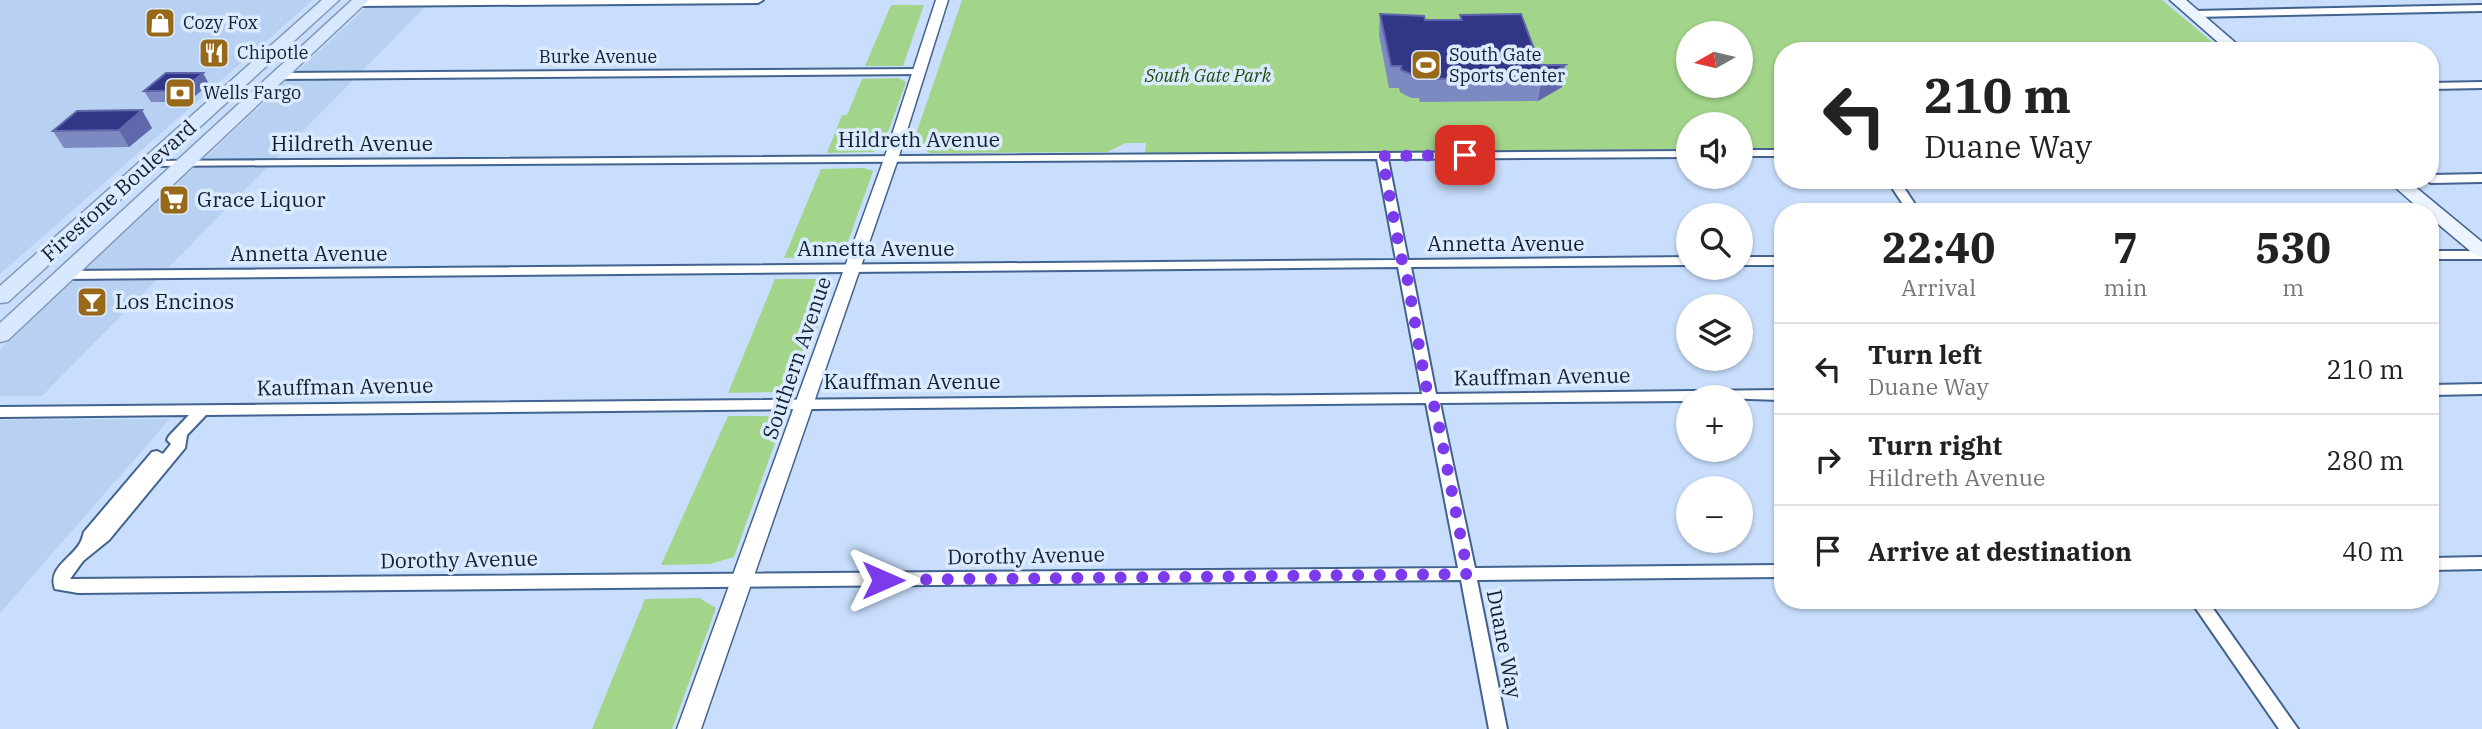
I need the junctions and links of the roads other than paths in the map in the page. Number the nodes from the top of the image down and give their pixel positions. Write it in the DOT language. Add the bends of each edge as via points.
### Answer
graph roads {
  1 [pos="331,0"];
  2 [pos="758,0"];
  3 [pos="942,0"];
  4 [pos="2176,0"];
  5 [pos="359,1"];
  6 [pos="2482,8"];
  7 [pos="2194,14"];
  8 [pos="2227,42"];
  9 [pos="918,72"];
  10 [pos="278,76"];
  11 [pos="2482,85"];
  12 [pos="2439,86"];
  13 [pos="1753,153"];
  14 [pos="1774,153"];
  15 [pos="1676,154"];
  16 [pos="1382,156"];
  17 [pos="891,159"];
  18 [pos="149,164"];
  19 [pos="183,164"];
  20 [pos="2482,178"];
  21 [pos="2439,179"];
  22 [pos="2407,189"];
  23 [pos="2423,203"];
  24 [pos="2439,216"];
  25 [pos="2482,253"];
  26 [pos="2439,255"];
  27 [pos="1676,261"];
  28 [pos="1753,261"];
  29 [pos="1774,261"];
  30 [pos="1403,264"];
  31 [pos="853,268"];
  32 [pos="64,275"];
  33 [pos="0,297"];
  34 [pos="0,335"];
  35 [pos="2482,389"];
  36 [pos="2439,390"];
  37 [pos="1774,395"];
  38 [pos="1431,399"];
  39 [pos="806,403"];
  40 [pos="202,410"];
  41 [pos="0,412"];
  42 [pos="2482,563"];
  43 [pos="2439,564"];
  44 [pos="1774,571"];
  45 [pos="1468,574"];
  46 [pos="740,582"];
  47 [pos="2204,609"];
  48 [pos="689,729"];
  49 [pos="1498,729"];
  50 [pos="2289,729"];
  1 -- 18 [label="main road, Firestone Boulevard"];
  2 -- 5 [label="street"];
  3 -- 9 [label="street, Southern Avenue"];
  4 -- 7 [label="main road"];
  5 -- 10 [label="main road, Firestone Boulevard"];
  6 -- 7 [label="street"];
  7 -- 8 [label="main road"];
  9 -- 10 [label="street, Burke Avenue"];
  9 -- 17 [label="street, Southern Avenue"];
  10 -- 19 [label="main road, Firestone Boulevard"];
  11 -- 12 [label="street"];
  13 -- 14 [label="street"];
  15 -- 16 [label="street, Hildreth Avenue"];
  16 -- 17 [label="street, Hildreth Avenue"];
  16 -- 30 [label="street, Duane Way"];
  17 -- 19 [label="street, Hildreth Avenue"];
  17 -- 31 [label="street, Southern Avenue"];
  18 -- 19 [label="street, Hildreth Avenue"];
  18 -- 33 [label="main road, Firestone Boulevard"];
  19 -- 32 [label="main road, Firestone Boulevard"];
  20 -- 21 [label="street"];
  22 -- 23 [label="main road"];
  24 -- 25 [label="main road"];
  25 -- 26 [label="street"];
  27 -- 30 [label="street, Annetta Avenue"];
  28 -- 29 [label="street"];
  30 -- 31 [label="street, Annetta Avenue"];
  30 -- 38 [label="street, Duane Way"];
  31 -- 32 [label="street, Annetta Avenue"];
  31 -- 39 [label="street, Southern Avenue"];
  32 -- 34 [label="main road, Firestone Boulevard"];
  35 -- 36 [label="street"];
  37 -- 38 [label="street, Kauffman Avenue"];
  38 -- 39 [label="street, Kauffman Avenue"];
  38 -- 45 [label="street, Duane Way"];
  39 -- 40 [label="street, Kauffman Avenue"];
  39 -- 46 [label="street, Southern Avenue"];
  40 -- 41 [label="street, Kauffman Avenue"];
  40 -- 46 [label="street, Dorothy Avenue" via="180,436 180,444 103,536 62,576 61,584"];
  42 -- 43 [label="street"];
  44 -- 45 [label="street, Dorothy Avenue"];
  45 -- 46 [label="street, Dorothy Avenue"];
  45 -- 49 [label="street, Duane Way"];
  46 -- 48 [label="street, Southern Avenue"];
  47 -- 50 [label="street"];
}
